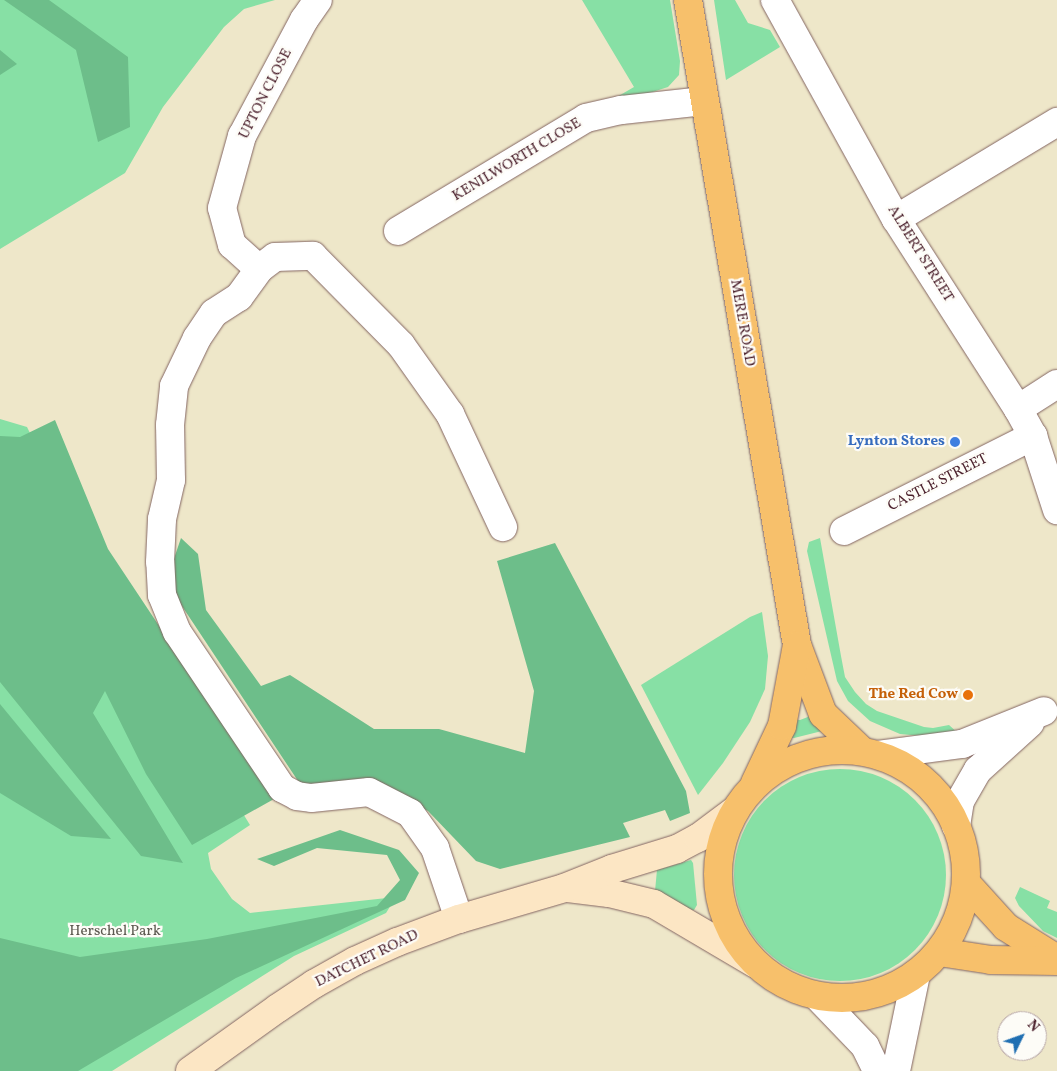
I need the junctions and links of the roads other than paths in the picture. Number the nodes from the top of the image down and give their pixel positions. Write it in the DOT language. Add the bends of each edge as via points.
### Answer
graph roads {
  1 [pos="318,0"];
  2 [pos="688,0"];
  3 [pos="779,1"];
  4 [pos="704,101"];
  5 [pos="1057,122"];
  6 [pos="896,219"];
  7 [pos="398,232"];
  8 [pos="259,269"];
  9 [pos="1057,384"];
  10 [pos="1018,409"];
  11 [pos="1033,436"];
  12 [pos="1057,510"];
  13 [pos="503,527"];
  14 [pos="844,531"];
  15 [pos="797,645"];
  16 [pos="1050,707"];
  17 [pos="870,753"];
  18 [pos="754,785"];
  19 [pos="734,811"];
  20 [pos="956,826"];
  21 [pos="966,883"];
  22 [pos="564,888"];
  23 [pos="459,919"];
  24 [pos="939,952"];
  25 [pos="1057,960"];
  26 [pos="756,964"];
  27 [pos="916,974"];
  28 [pos="818,997"];
  29 [pos="190,1071"];
  30 [pos="877,1071"];
  31 [pos="896,1071"];
  1 -- 8 [label="street, UPTON CLOSE" via="242,136 222,208 232,245"];
  2 -- 4 [label="main road, MERE ROAD"];
  3 -- 6 [label="street, ALBERT STREET"];
  4 -- 7 [label="street, KENILWORTH CLOSE" via="622,110 586,118"];
  4 -- 15 [label="main road, MERE ROAD"];
  5 -- 6 [label="street"];
  6 -- 10 [label="street, ALBERT STREET"];
  8 -- 13 [label="street" via="275,257 313,256 401,345 450,414"];
  8 -- 23 [label="street" via="239,297 214,313 197,338 174,386 170,425 171,480 162,519 162,595 177,632 282,788 296,796 311,798 369,792 410,813 435,848"];
  9 -- 10 [label="street"];
  10 -- 11 [label="street, ALBERT STREET"];
  11 -- 12 [label="street, ALBERT STREET"];
  11 -- 14 [label="street, CASTLE STREET"];
  15 -- 17 [label="main road" via="823,714"];
  15 -- 18 [label="main road" via="782,726"];
  16 -- 17 [label="street" via="962,744"];
  16 -- 20 [label="street" via="978,770 960,801"];
  17 -- 18 [label="main road" via="833,750 804,755 778,767"];
  17 -- 20 [label="main road" via="910,771 937,795"];
  18 -- 19 [label="main road"];
  19 -- 22 [label="main road, DATCHET ROAD" via="677,849"];
  19 -- 26 [label="main road" via="721,841 717,874 721,906"];
  20 -- 21 [label="main road" via="964,854"];
  21 -- 24 [label="main road" via="957,920"];
  21 -- 25 [label="main road" via="1006,927"];
  22 -- 23 [label="main road, DATCHET ROAD"];
  22 -- 26 [label="main road, DATCHET ROAD" via="609,893 654,904"];
  23 -- 29 [label="main road, DATCHET ROAD" via="397,942 314,984"];
  24 -- 25 [label="main road" via="991,960"];
  24 -- 27 [label="main road"];
  26 -- 28 [label="main road" via="785,985"];
  27 -- 28 [label="main road" via="888,990 853,998"];
  27 -- 31 [label="street"];
  28 -- 30 [label="street" via="865,1046"];
}
